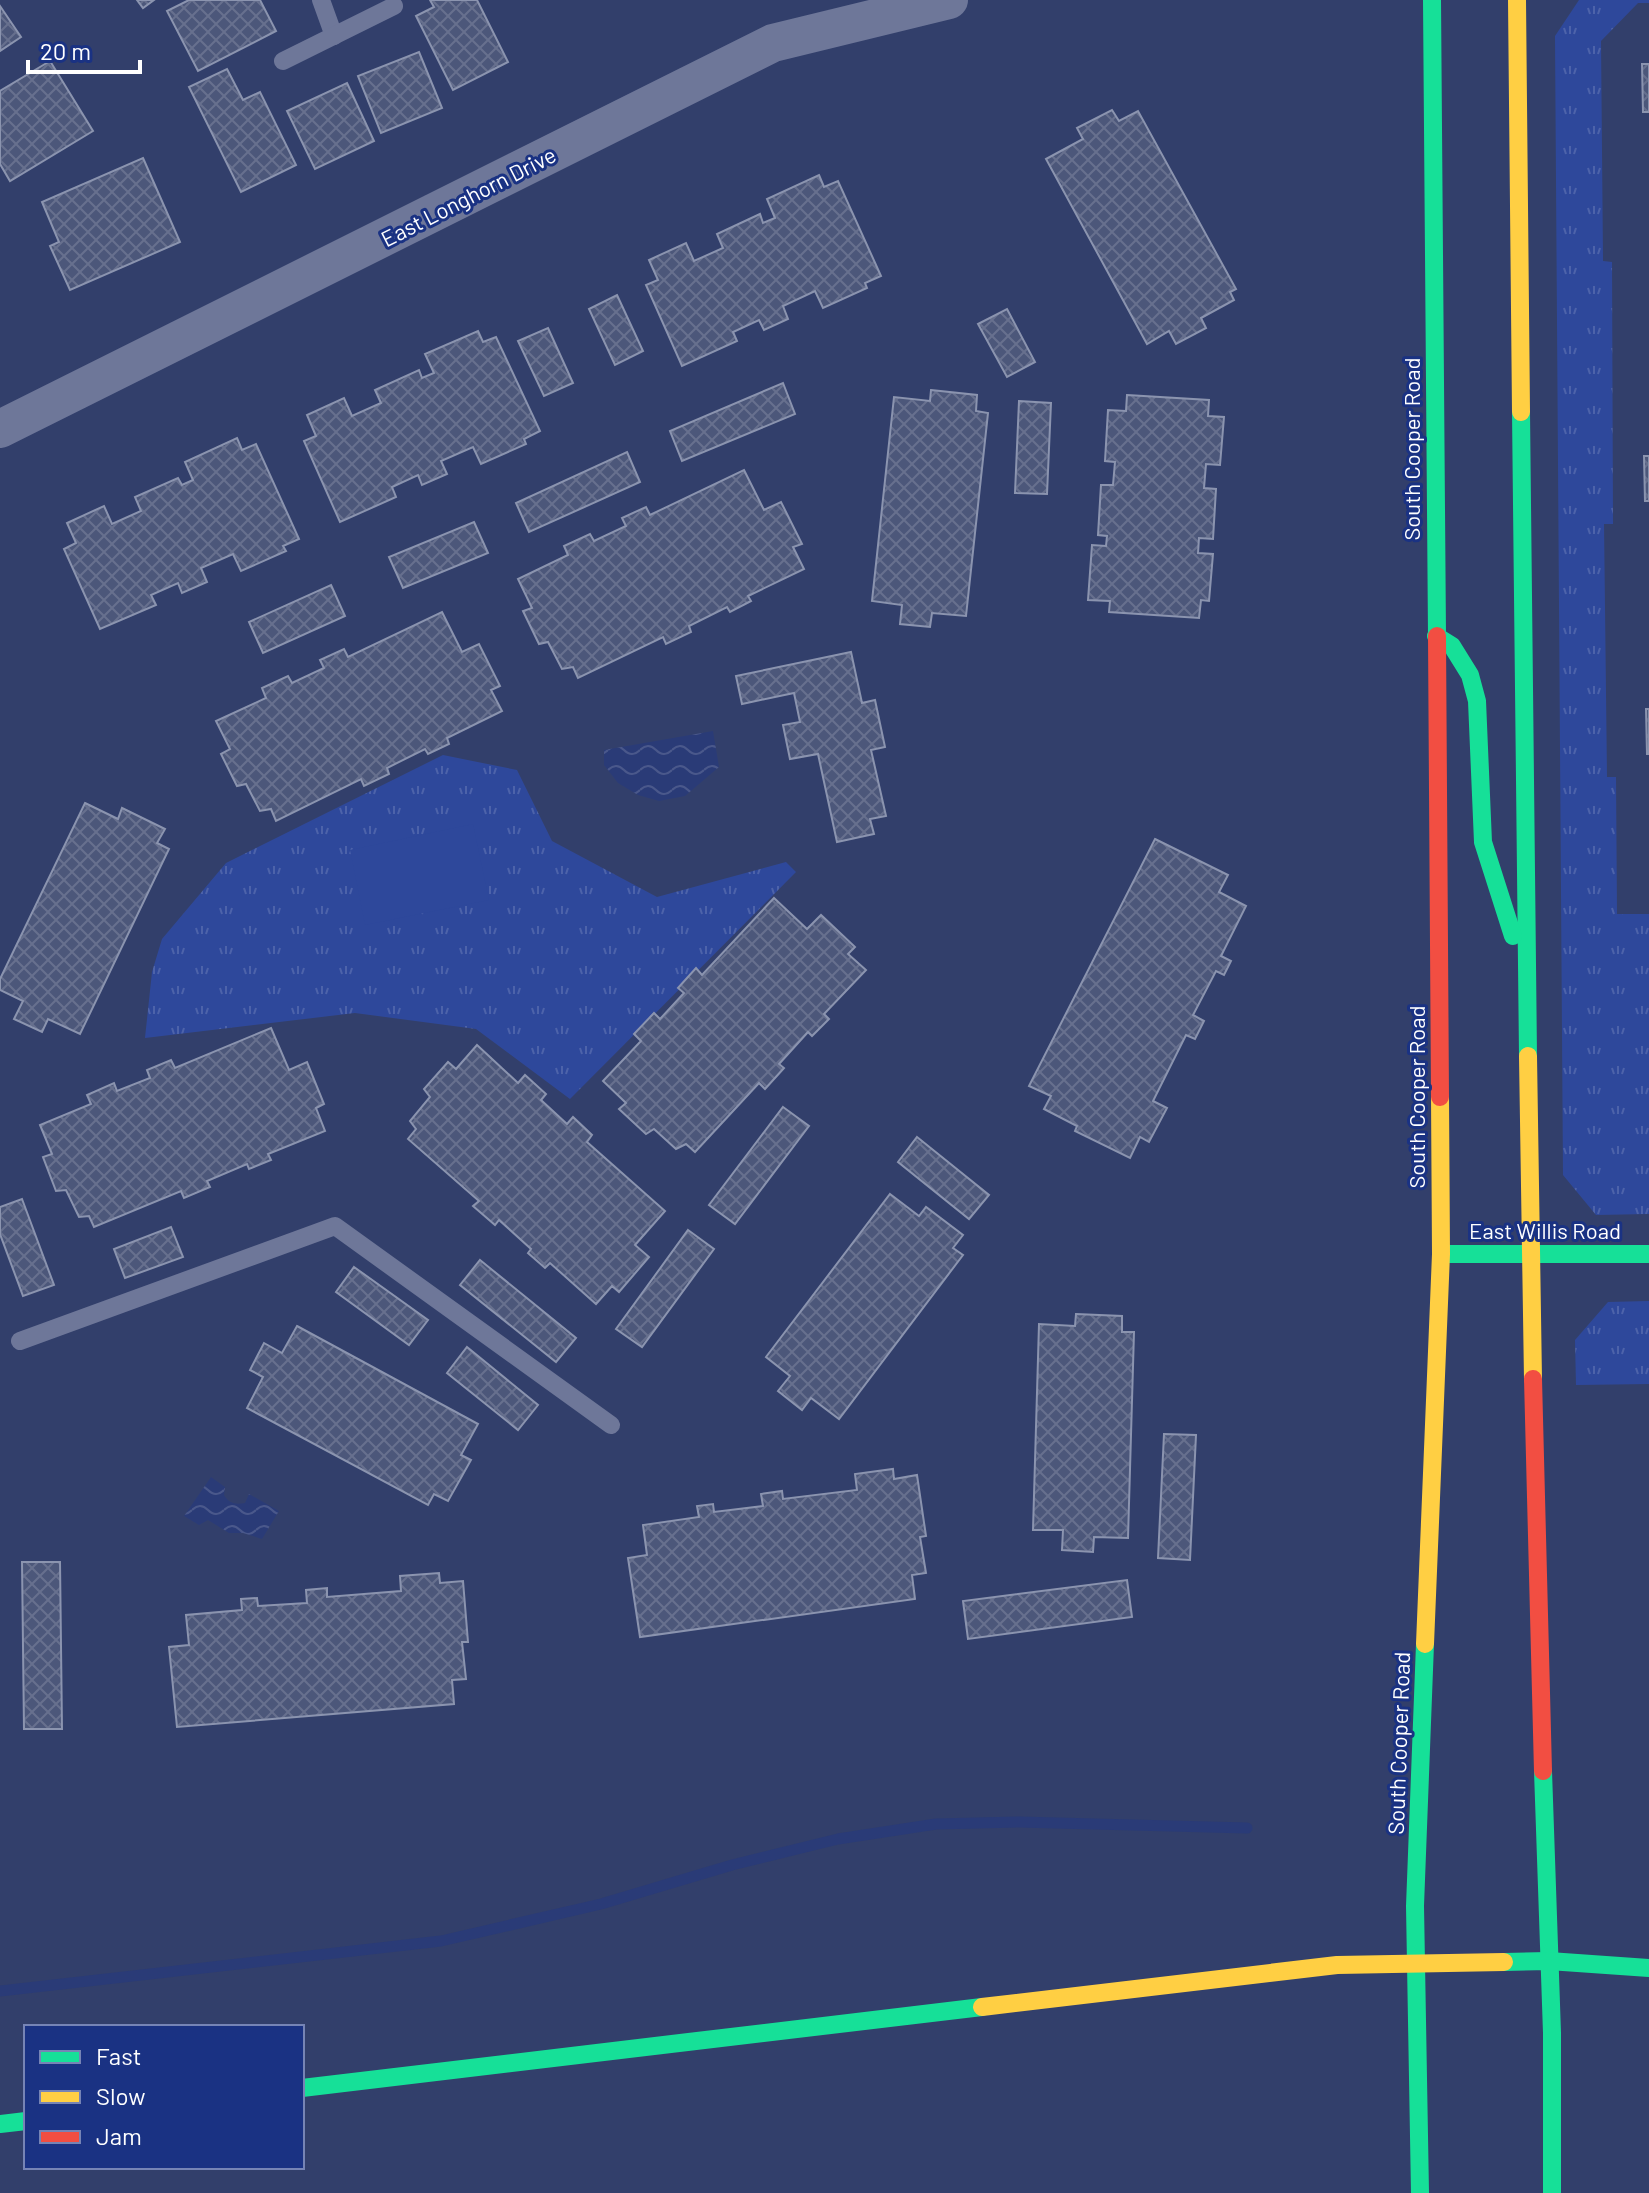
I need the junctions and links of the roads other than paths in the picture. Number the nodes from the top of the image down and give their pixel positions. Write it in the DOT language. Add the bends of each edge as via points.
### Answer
graph roads {
  1 [pos="321,0"];
  2 [pos="1432,0"];
  3 [pos="1517,0"];
  4 [pos="935,2"];
  5 [pos="394,6"];
  6 [pos="882,8"];
  7 [pos="334,36"];
  8 [pos="283,61"];
  9 [pos="0,429"];
  10 [pos="1436,636"];
  11 [pos="1528,980"];
  12 [pos="1441,1254"];
  13 [pos="1649,1254"];
  14 [pos="1530,1255"];
  15 [pos="20,1341"];
  16 [pos="611,1425"];
  17 [pos="1549,1961"];
  18 [pos="1416,1965"];
  19 [pos="1649,1968"];
  20 [pos="304,2088"];
  21 [pos="24,2121"];
  22 [pos="0,2124"];
  23 [pos="1420,2193"];
  24 [pos="1552,2193"];
  1 -- 7 [label="lane"];
  2 -- 10 [label="main road, South Cooper Road"];
  3 -- 11 [label="main road"];
  4 -- 6 [label="street, East Longhorn Drive"];
  5 -- 7 [label="lane"];
  6 -- 9 [label="street, East Longhorn Drive" via="773,43"];
  7 -- 8 [label="lane"];
  10 -- 11 [label="main road" via="1452,646 1470,675 1477,701 1483,842"];
  10 -- 12 [label="main road, South Cooper Road"];
  11 -- 14 [label="main road"];
  12 -- 14 [label="main road, East Willis Road"];
  12 -- 18 [label="main road, South Cooper Road"];
  13 -- 14 [label="main road, East Willis Road"];
  14 -- 17 [label="main road"];
  15 -- 16 [label="lane" via="335,1226"];
  17 -- 18 [label="main road"];
  17 -- 19 [label="main road"];
  17 -- 24 [label="main road"];
  18 -- 20 [label="main road" via="1337,1965"];
  18 -- 23 [label="main road, South Cooper Road"];
  21 -- 22 [label="main road"];
}
